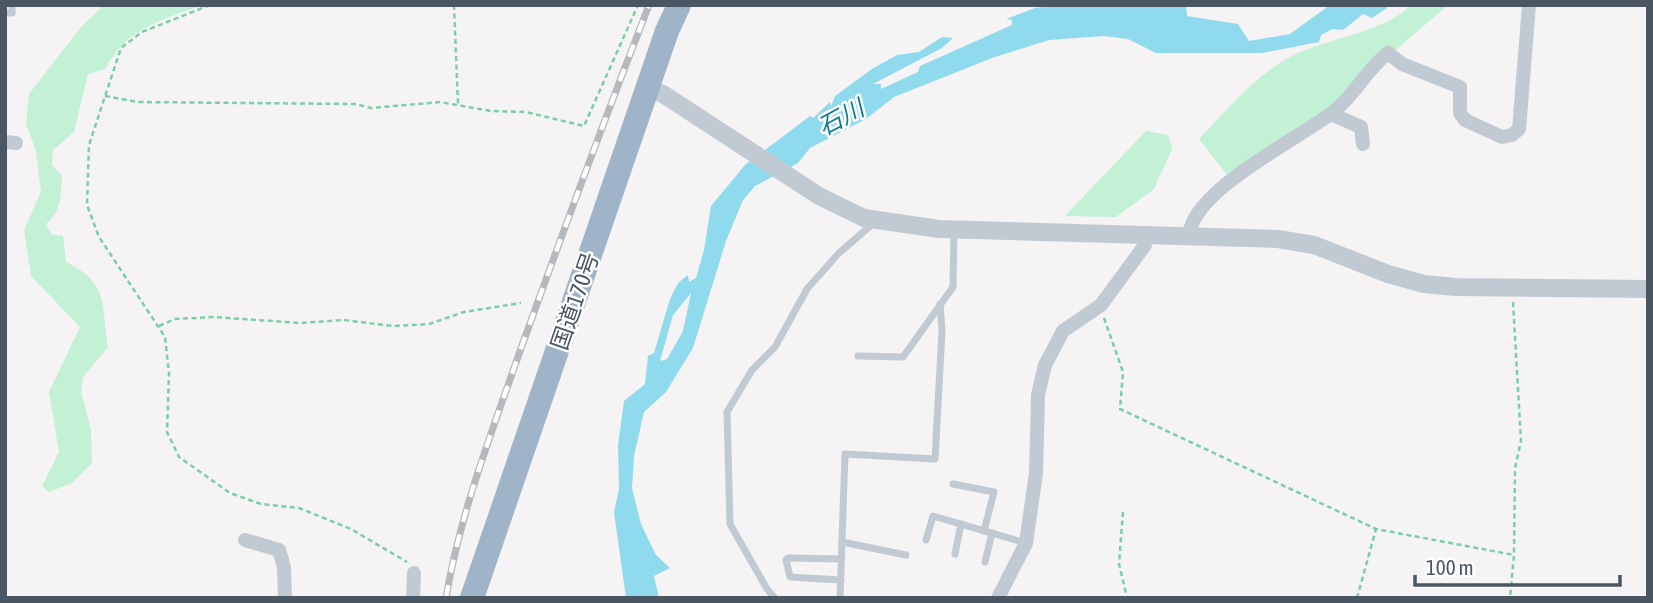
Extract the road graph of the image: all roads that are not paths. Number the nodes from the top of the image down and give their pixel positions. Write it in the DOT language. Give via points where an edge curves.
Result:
graph roads {
  1 [pos="12,5"];
  2 [pos="679,5"];
  3 [pos="1529,5"];
  4 [pos="5,13"];
  5 [pos="648,88"];
  6 [pos="1331,114"];
  7 [pos="1363,144"];
  8 [pos="870,219"];
  9 [pos="954,229"];
  10 [pos="1145,234"];
  11 [pos="1189,236"];
  12 [pos="1648,289"];
  13 [pos="940,304"];
  14 [pos="858,356"];
  15 [pos="953,484"];
  16 [pos="961,524"];
  17 [pos="988,532"];
  18 [pos="245,540"];
  19 [pos="926,540"];
  20 [pos="842,542"];
  21 [pos="1026,542"];
  22 [pos="955,554"];
  23 [pos="906,555"];
  24 [pos="841,559"];
  25 [pos="985,562"];
  26 [pos="414,573"];
  27 [pos="841,580"];
  28 [pos="285,598"];
  29 [pos="413,598"];
  30 [pos="472,598"];
  31 [pos="775,598"];
  32 [pos="840,598"];
  33 [pos="998,598"];
  1 -- 4 [label="lane" via="12,13"];
  2 -- 5 [label="highway, 国道170号"];
  3 -- 6 [label="street" via="1519,129 1512,135 1503,137 1465,120 1460,87 1402,64 1388,53"];
  5 -- 8 [label="street" via="819,196"];
  5 -- 30 [label="highway, 国道170号"];
  6 -- 7 [label="street" via="1361,127"];
  6 -- 11 [label="street" via="1223,187 1194,217"];
  8 -- 9 [label="street"];
  8 -- 31 [label="lane" via="807,289 775,347 752,370 727,412 730,524"];
  9 -- 10 [label="street"];
  9 -- 13 [label="lane" via="953,286"];
  10 -- 11 [label="street"];
  10 -- 21 [label="street" via="1145,245 1102,304 1063,331 1045,365 1038,395 1036,473"];
  11 -- 12 [label="street" via="1314,245 1424,284"];
  13 -- 14 [label="lane" via="903,357"];
  13 -- 20 [label="lane" via="935,459 845,454"];
  15 -- 17 [label="lane" via="993,492"];
  16 -- 17 [label="lane"];
  16 -- 19 [label="lane" via="933,516"];
  16 -- 22 [label="lane"];
  17 -- 21 [label="lane"];
  17 -- 25 [label="lane"];
  18 -- 28 [label="street" via="279,550 285,567"];
  20 -- 23 [label="lane"];
  20 -- 24 [label="lane"];
  21 -- 33 [label="street"];
  24 -- 27 [label="lane"];
  24 -- 27 [label="lane" via="786,560 790,577"];
  26 -- 29 [label="street"];
  27 -- 32 [label="lane"];
}
